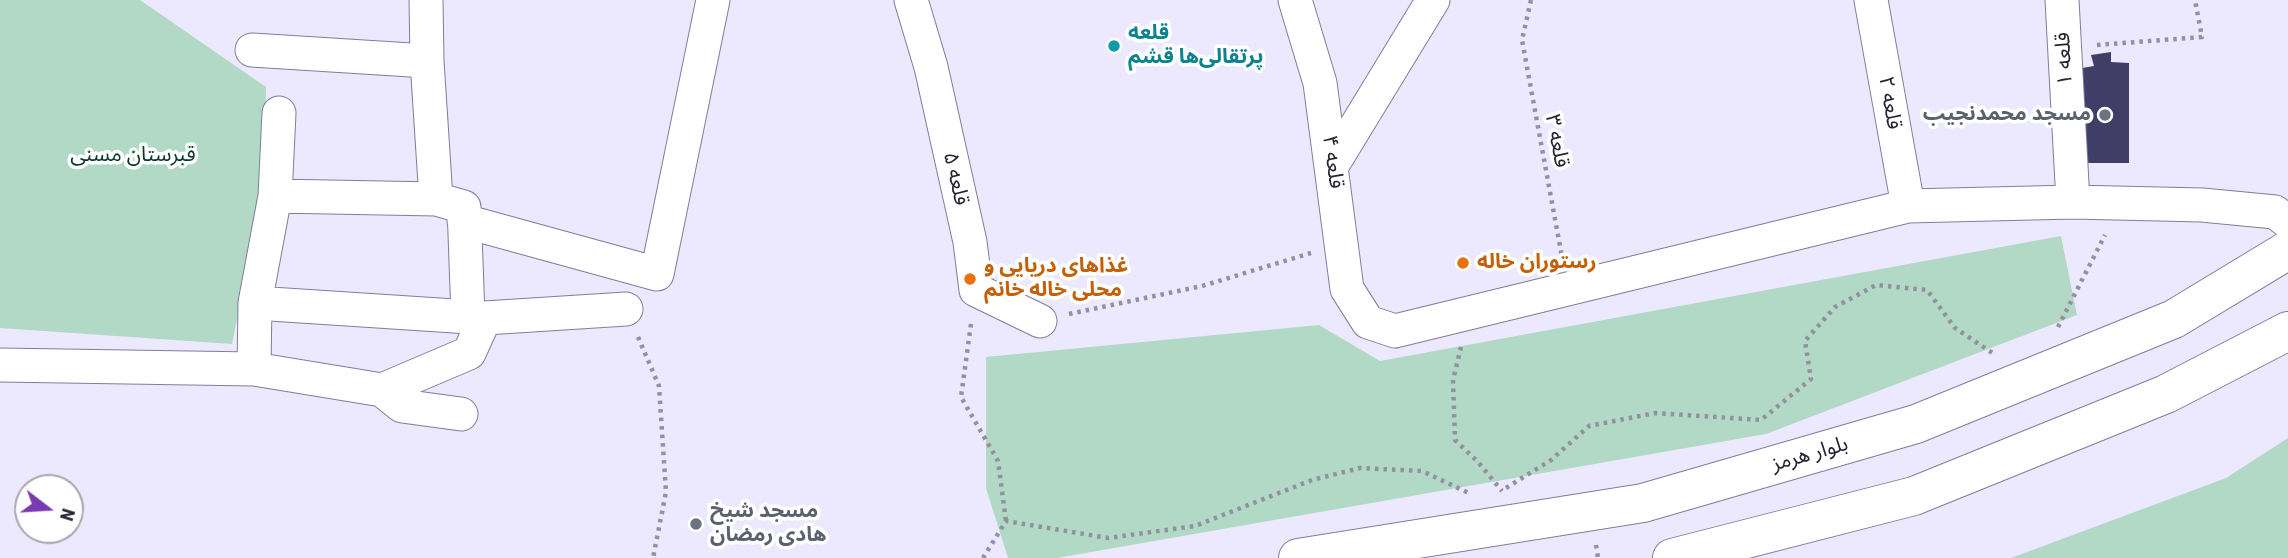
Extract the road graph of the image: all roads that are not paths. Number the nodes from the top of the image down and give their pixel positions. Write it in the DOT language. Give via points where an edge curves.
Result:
graph roads {
  1 [pos="426,0"];
  2 [pos="713,0"];
  3 [pos="911,0"];
  4 [pos="1295,0"];
  5 [pos="1433,0"];
  6 [pos="1871,0"];
  7 [pos="2062,0"];
  8 [pos="252,50"];
  9 [pos="427,61"];
  10 [pos="279,113"];
  11 [pos="1333,164"];
  12 [pos="275,197"];
  13 [pos="436,199"];
  14 [pos="2073,202"];
  15 [pos="1908,206"];
  16 [pos="464,222"];
  17 [pos="2288,222"];
  18 [pos="2288,250"];
  19 [pos="255,303"];
  20 [pos="626,309"];
  21 [pos="477,317"];
  22 [pos="1040,321"];
  23 [pos="2288,331"];
  24 [pos="0,365"];
  25 [pos="254,369"];
  26 [pos="382,390"];
  27 [pos="461,414"];
  28 [pos="1298,558"];
  29 [pos="1672,558"];
  1 -- 9 [label="street"];
  2 -- 16 [label="street" via="657,274"];
  3 -- 22 [label="street, قلعه ۵" via="931,67 970,242 976,290"];
  4 -- 11 [label="street, قلعه ۴" via="1320,83"];
  5 -- 11 [label="street"];
  6 -- 15 [label="street, قلعه ۲"];
  7 -- 14 [label="street, قلعه ۱"];
  8 -- 9 [label="street"];
  9 -- 13 [label="street"];
  10 -- 12 [label="street"];
  11 -- 15 [label="street, قلعه ۴" via="1347,289 1368,321 1395,331"];
  12 -- 13 [label="street"];
  12 -- 19 [label="street"];
  13 -- 16 [label="street" via="464,207"];
  14 -- 15 [label="street"];
  14 -- 17 [label="street" via="2275,212"];
  16 -- 21 [label="street"];
  18 -- 28 [label="main road, بلوار هرمز" via="2174,319 1916,424 1643,503"];
  19 -- 21 [label="street"];
  19 -- 25 [label="street"];
  20 -- 21 [label="street"];
  21 -- 26 [label="street" via="469,353"];
  23 -- 29 [label="main road" via="2166,394 1914,496"];
  24 -- 25 [label="street"];
  25 -- 26 [label="street"];
  26 -- 27 [label="street" via="402,406"];
}
